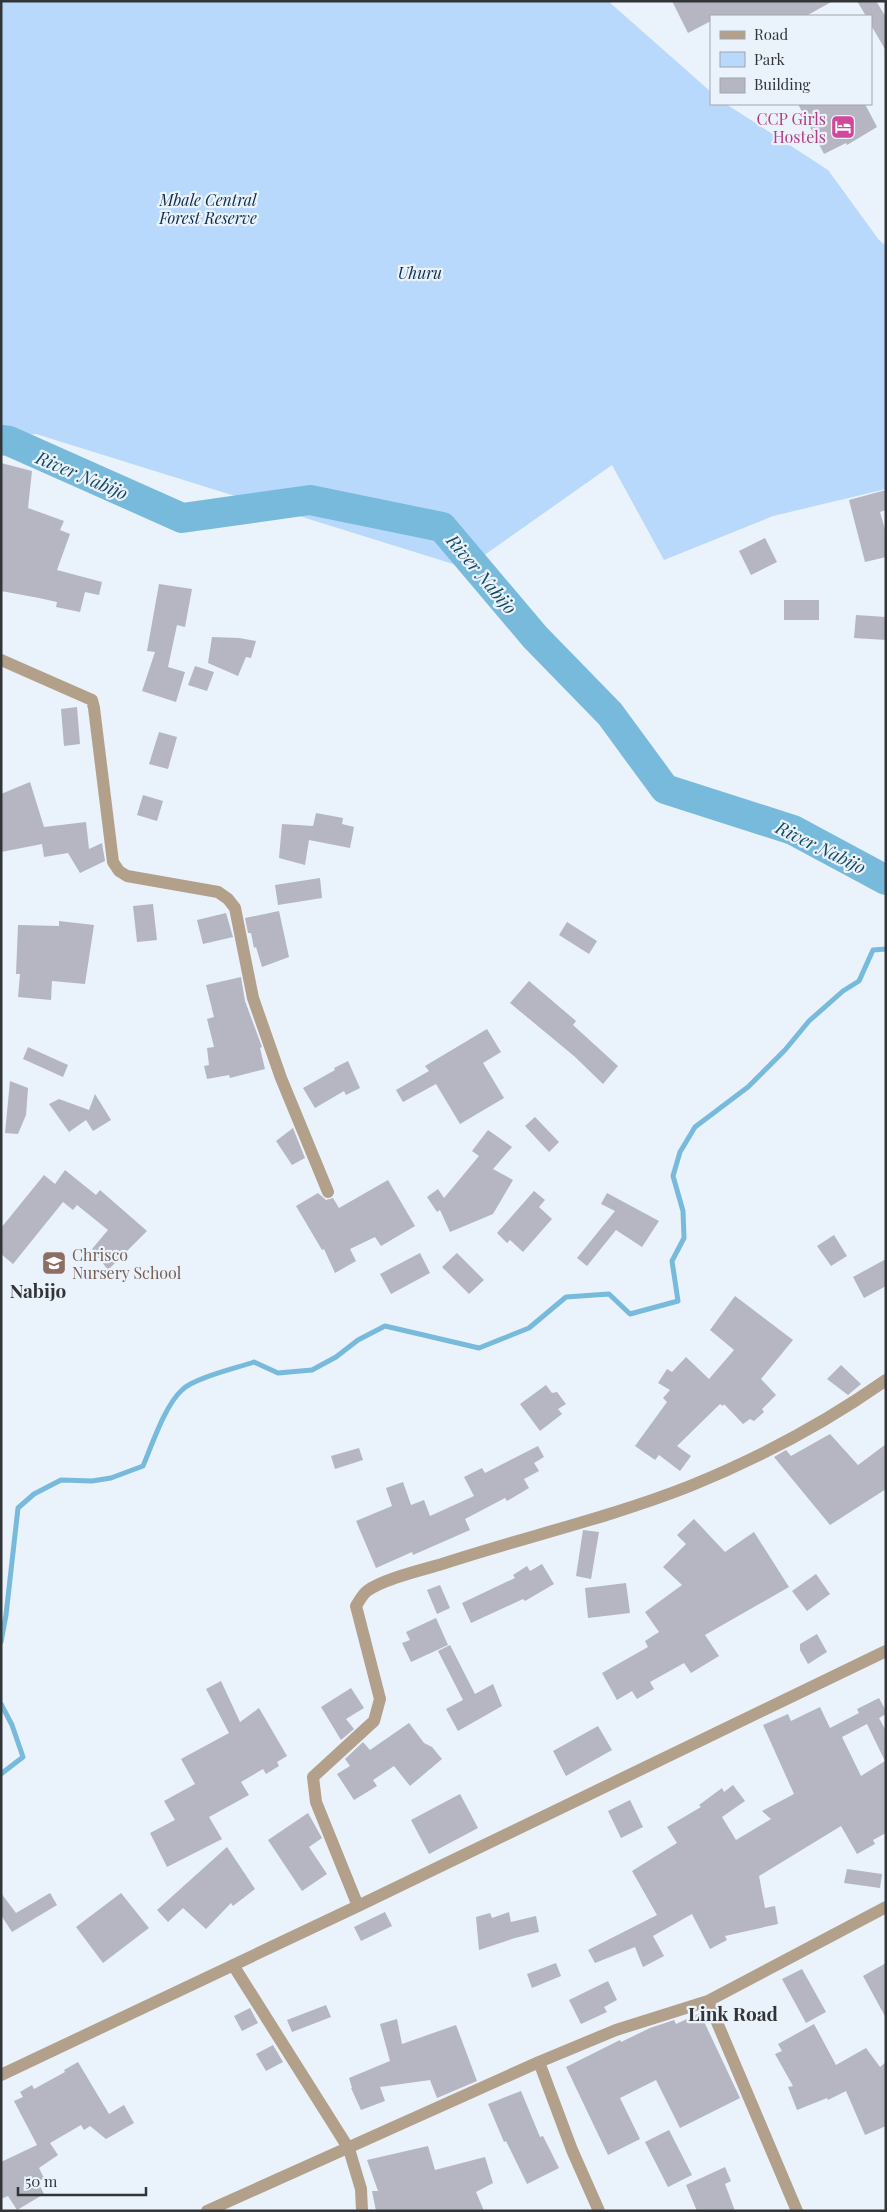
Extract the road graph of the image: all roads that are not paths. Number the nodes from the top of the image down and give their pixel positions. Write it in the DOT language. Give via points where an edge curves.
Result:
graph roads {
  1 [pos="1,660"];
  2 [pos="328,1192"];
  3 [pos="886,1380"];
  4 [pos="886,1651"];
  5 [pos="358,1906"];
  6 [pos="886,1907"];
  7 [pos="233,1965"];
  8 [pos="708,2002"];
  9 [pos="539,2062"];
  10 [pos="1,2075"];
  11 [pos="349,2149"];
  12 [pos="207,2211"];
  13 [pos="362,2211"];
  14 [pos="599,2211"];
  15 [pos="797,2211"];
  1 -- 2 [label="street" via="92,700 113,862 119,871 126,876 218,892 235,908 253,998 281,1078"];
  3 -- 5 [label="street" via="843,1411 798,1436 691,1485 619,1512 498,1546 367,1591 356,1606 380,1699 374,1721 313,1777 316,1802"];
  4 -- 5 [label="street"];
  5 -- 7 [label="street"];
  6 -- 8 [label="street"];
  7 -- 10 [label="street"];
  7 -- 11 [label="street"];
  8 -- 9 [label="street" via="616,2030"];
  8 -- 15 [label="street"];
  9 -- 11 [label="street"];
  9 -- 14 [label="street"];
  11 -- 12 [label="street"];
  11 -- 13 [label="street" via="361,2189"];
}
